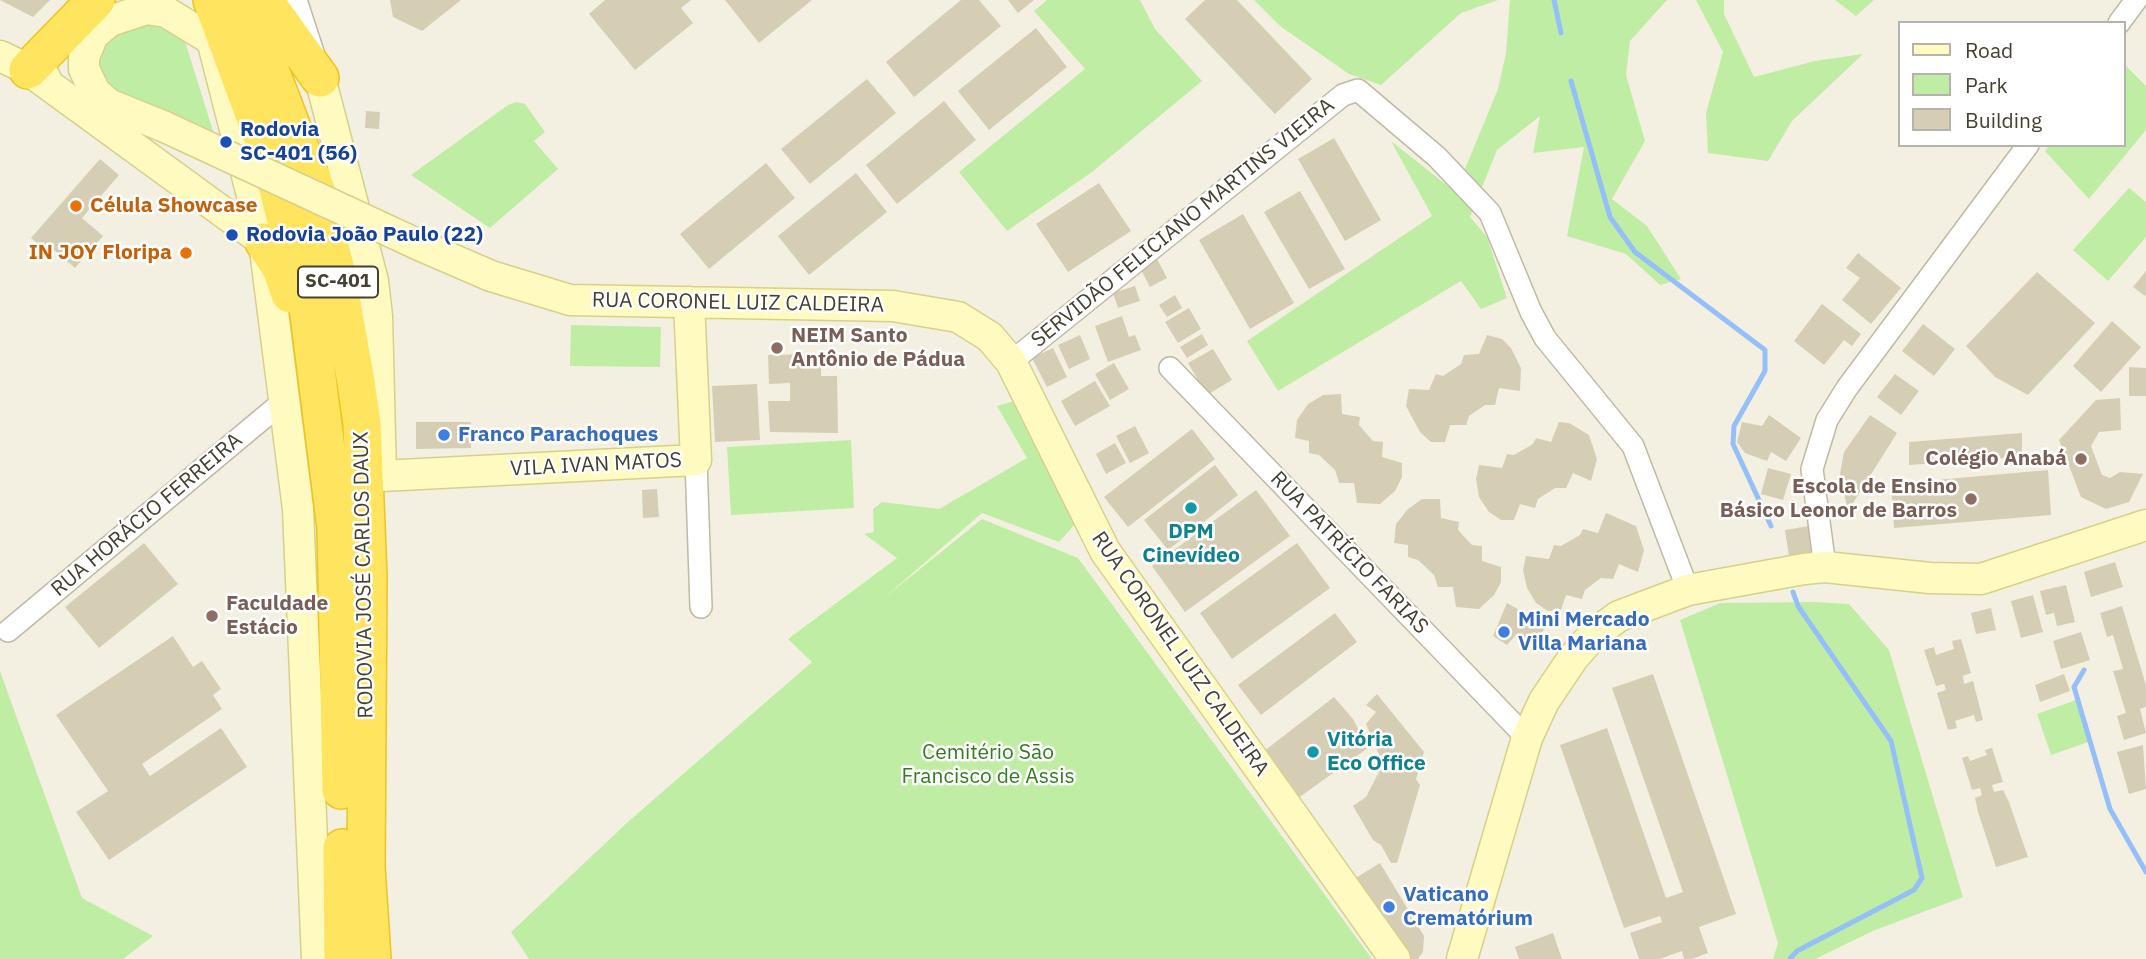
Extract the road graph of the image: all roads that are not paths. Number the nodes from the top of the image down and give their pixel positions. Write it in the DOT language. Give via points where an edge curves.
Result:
graph roads {
  1 [pos="96,0"];
  2 [pos="211,0"];
  3 [pos="243,0"];
  4 [pos="264,0"];
  5 [pos="296,0"];
  6 [pos="2136,0"];
  7 [pos="2120,21"];
  8 [pos="212,40"];
  9 [pos="14,63"];
  10 [pos="320,78"];
  11 [pos="110,105"];
  12 [pos="2027,147"];
  13 [pos="264,242"];
  14 [pos="689,302"];
  15 [pos="1011,362"];
  16 [pos="1170,368"];
  17 [pos="318,378"];
  18 [pos="285,400"];
  19 [pos="696,460"];
  20 [pos="382,476"];
  21 [pos="2146,525"];
  22 [pos="1825,567"];
  23 [pos="368,578"];
  24 [pos="1688,590"];
  25 [pos="701,607"];
  26 [pos="8,631"];
  27 [pos="1527,737"];
  28 [pos="317,959"];
  29 [pos="343,959"];
  30 [pos="372,959"];
  31 [pos="1395,959"];
  32 [pos="1462,959"];
  1 -- 9 [label="highway"];
  2 -- 8 [label="highway"];
  2 -- 17 [label="highway, RODOVIA JOSÉ CARLOS DAUX / SC-401" via="278,185 309,314"];
  3 -- 23 [label="highway, RODOVIA JOSÉ CARLOS DAUX / SC-401" via="300,147 328,236 362,424"];
  4 -- 10 [label="highway"];
  5 -- 10 [label="street"];
  6 -- 7 [label="street"];
  8 -- 11 [label="main road" via="166,12 146,9 110,21 93,36 84,69 95,92"];
  8 -- 13 [label="main road"];
  9 -- 11 [label="main road, RUA CORONEL LUIZ CALDEIRA"];
  9 -- 13 [label="main road"];
  10 -- 20 [label="main road" via="373,281"];
  11 -- 14 [label="main road, RUA CORONEL LUIZ CALDEIRA, bridge" via="491,276 570,300"];
  12 -- 22 [label="street" via="1827,420 1812,469"];
  13 -- 17 [label="highway" via="281,268"];
  13 -- 18 [label="main road"];
  14 -- 15 [label="main road, RUA CORONEL LUIZ CALDEIRA" via="833,303 930,310 958,317 990,337"];
  14 -- 19 [label="main road, VILA IVAN MATOS"];
  15 -- 24 [label="street, SERVIDÃO FELICIANO MARTINS VIEIRA" via="1343,95 1358,90 1437,157 1490,213 1545,338 1633,446"];
  15 -- 31 [label="main road, RUA CORONEL LUIZ CALDEIRA" via="1105,551"];
  16 -- 27 [label="street, RUA PATRÍCIO FARIAS"];
  17 -- 29 [label="highway, RODOVIA JOSÉ CARLOS DAUX / SC-401" via="336,528"];
  18 -- 26 [label="street, RUA HORÁCIO FERREIRA"];
  18 -- 28 [label="main road" via="298,509"];
  19 -- 20 [label="main road, VILA IVAN MATOS"];
  19 -- 25 [label="street"];
  20 -- 23 [label="highway"];
  21 -- 22 [label="main road" via="1981,579"];
  22 -- 24 [label="main road"];
  23 -- 30 [label="highway, RODOVIA JOSÉ CARLOS DAUX / SC-401" via="366,867"];
  24 -- 27 [label="main road" via="1619,616 1594,634 1556,680"];
  27 -- 32 [label="main road"];
}
